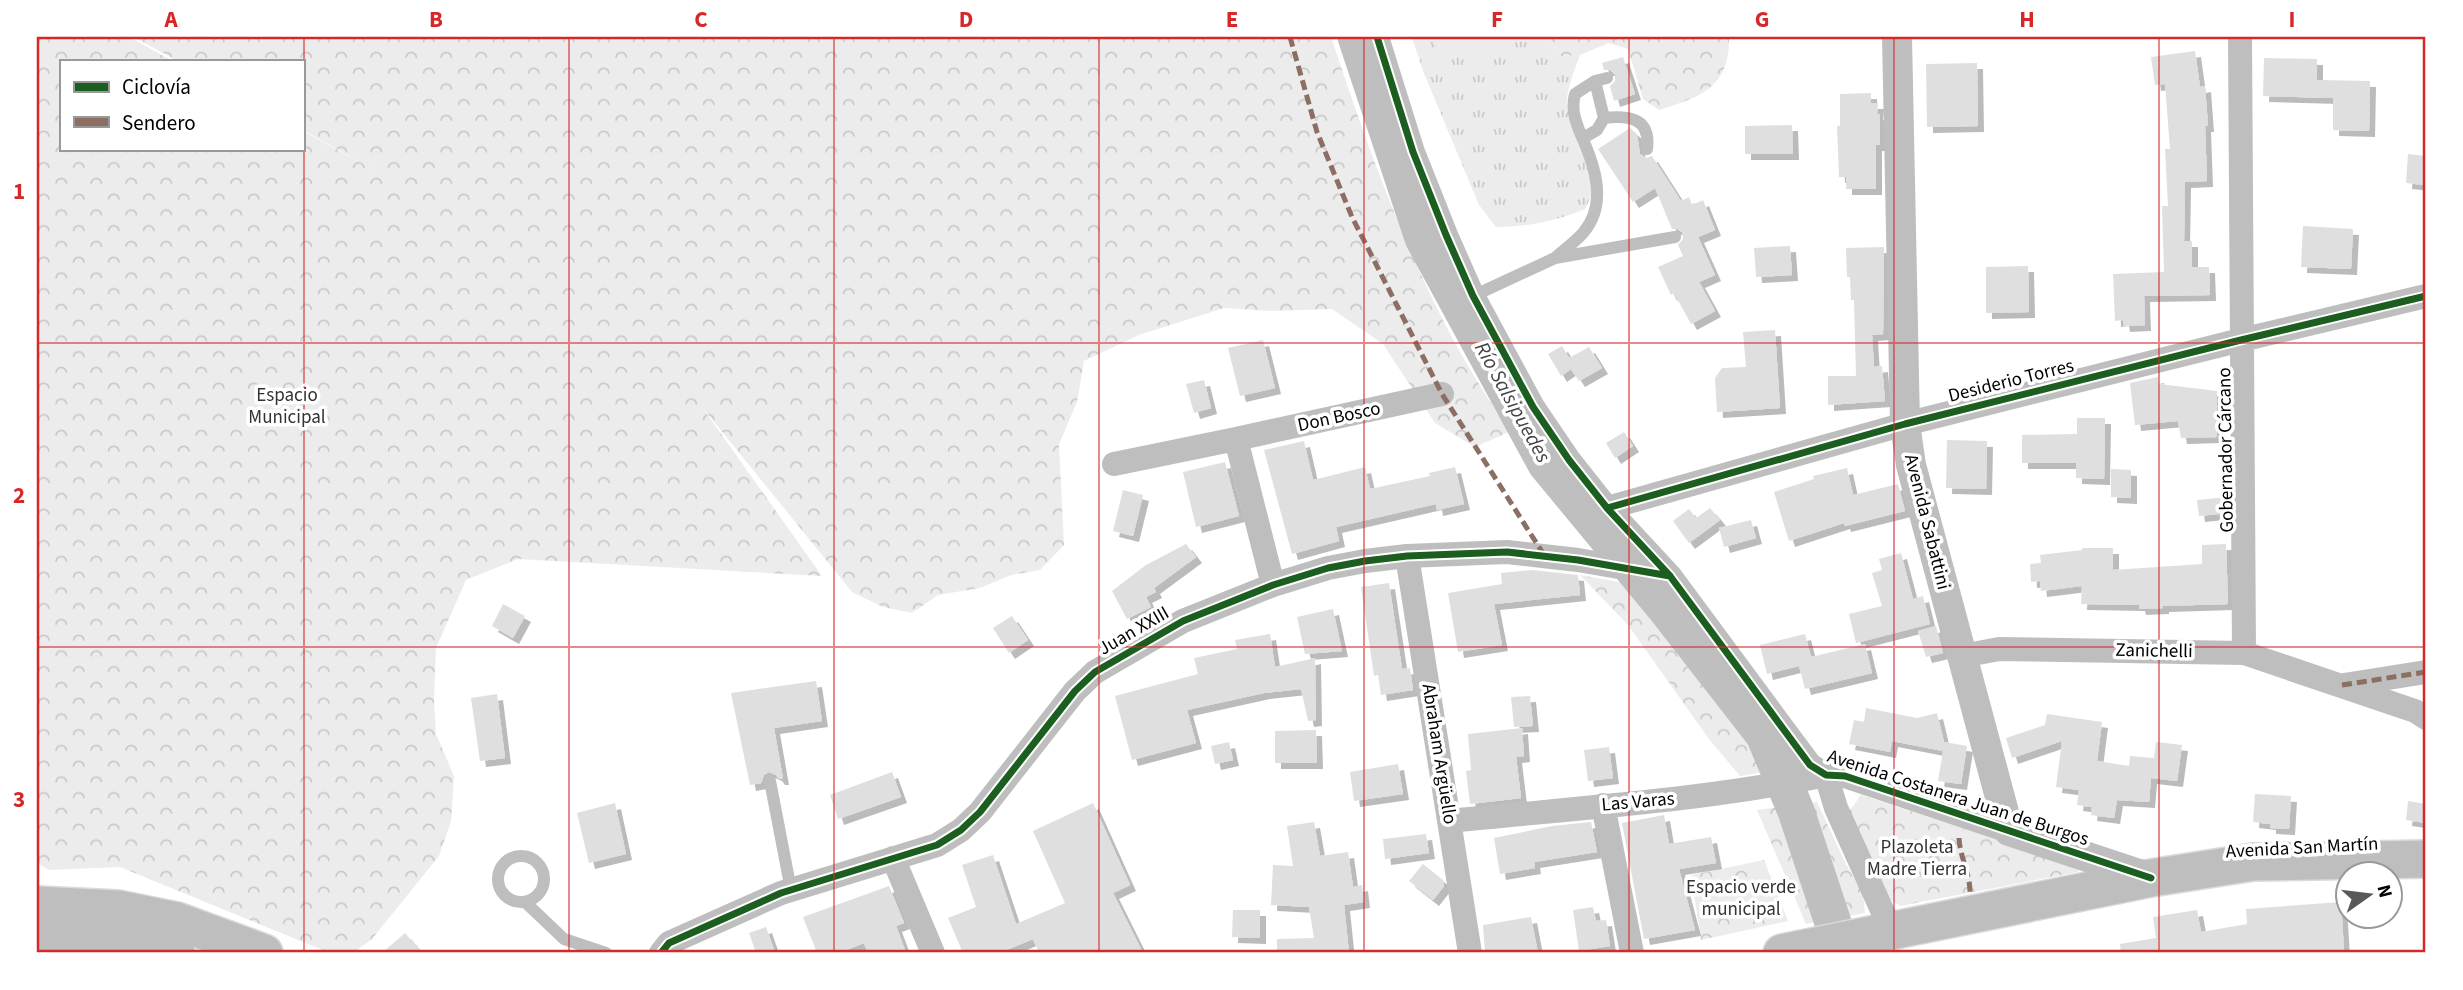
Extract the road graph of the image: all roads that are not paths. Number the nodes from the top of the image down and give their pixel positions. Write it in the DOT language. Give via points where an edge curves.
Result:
graph roads {
  1 [pos="1377,37"];
  2 [pos="1897,37"];
  3 [pos="2240,37"];
  4 [pos="1604,118"];
  5 [pos="1583,138"];
  6 [pos="1647,149"];
  7 [pos="1675,237"];
  8 [pos="1555,258"];
  9 [pos="1473,296"];
  10 [pos="2426,296"];
  11 [pos="2241,340"];
  12 [pos="1443,394"];
  13 [pos="1905,424"];
  14 [pos="1236,439"];
  15 [pos="1114,464"];
  16 [pos="1607,508"];
  17 [pos="1407,556"];
  18 [pos="1663,575"];
  19 [pos="1273,585"];
  20 [pos="2244,653"];
  21 [pos="1962,656"];
  22 [pos="2426,672"];
  23 [pos="2342,685"];
  24 [pos="2426,718"];
  25 [pos="1826,775"];
  26 [pos="770,781"];
  27 [pos="1603,805"];
  28 [pos="1449,821"];
  29 [pos="2009,831"];
  30 [pos="893,858"];
  31 [pos="2426,859"];
  32 [pos="2151,878"];
  33 [pos="791,890"];
  34 [pos="525,902"];
  35 [pos="37,905"];
  36 [pos="1891,930"];
  37 [pos="42,931"];
  38 [pos="1796,950"];
  39 [pos="176,953"];
  40 [pos="264,953"];
  41 [pos="606,953"];
  42 [pos="661,953"];
  43 [pos="933,953"];
  44 [pos="1470,953"];
  45 [pos="1632,953"];
  1 -- 9 [label="street, Avenida Costanera Juan de Burgos" via="1413,152"];
  2 -- 13 [label="street, Avenida Sabattini"];
  3 -- 11 [label="street, Gobernador Cárcano"];
  4 -- 5 [label="lane" via="1597,130"];
  4 -- 5 [label="lane" via="1601,79 1575,94 1572,107"];
  4 -- 6 [label="lane" via="1634,119 1643,125 1649,139"];
  5 -- 8 [label="lane" via="1598,190 1597,210 1584,232"];
  7 -- 8 [label="lane"];
  8 -- 9 [label="lane"];
  9 -- 16 [label="street, Avenida Costanera Juan de Burgos" via="1533,407"];
  10 -- 11 [label="street, Desiderio Torres"];
  11 -- 13 [label="street, Desiderio Torres"];
  11 -- 20 [label="street, Gobernador Cárcano"];
  12 -- 14 [label="street, Don Bosco"];
  13 -- 16 [label="street, Desiderio Torres"];
  13 -- 21 [label="street, Avenida Sabattini" via="1911,466"];
  14 -- 15 [label="street, Don Bosco"];
  14 -- 19 [label="street"];
  16 -- 18 [label="street, Avenida Costanera Juan de Burgos"];
  17 -- 18 [label="street, Juan XXIII" via="1507,552"];
  17 -- 19 [label="street, Juan XXIII" via="1328,568"];
  17 -- 28 [label="street, Abraham Argüello"];
  18 -- 25 [label="street, Avenida Costanera Juan de Burgos" via="1810,765"];
  19 -- 30 [label="street, Juan XXIII" via="1194,616 1095,672 980,813 937,845"];
  20 -- 21 [label="street, Zanichelli" via="1999,649"];
  20 -- 23 [label="street, Zanichelli"];
  21 -- 29 [label="street, Avenida Sabattini"];
  22 -- 23 [label="street, Zanichelli"];
  23 -- 24 [label="street, Zanichelli"];
  25 -- 27 [label="street, Las Varas" via="1758,789"];
  25 -- 29 [label="street, Avenida Costanera Juan de Burgos" via="1845,776"];
  25 -- 36 [label="street, Avenida Costanera Juan de Burgos" via="1836,808"];
  26 -- 33 [label="lane"];
  27 -- 28 [label="street, Las Varas"];
  27 -- 45 [label="street"];
  28 -- 44 [label="street, Abraham Argüello"];
  29 -- 32 [label="street, Avenida Costanera Juan de Burgos"];
  30 -- 33 [label="street, Juan XXIII"];
  30 -- 43 [label="street"];
  31 -- 32 [label="main road, Avenida San Martín" via="2253,862"];
  32 -- 36 [label="main road, Avenida San Martín"];
  33 -- 42 [label="street, Juan XXIII" via="669,943"];
  34 -- 41 [label="lane" via="564,939"];
  35 -- 40 [label="main road" via="118,909 177,921"];
  36 -- 38 [label="main road, Avenida San Martín"];
  37 -- 39 [label="main road"];
}
